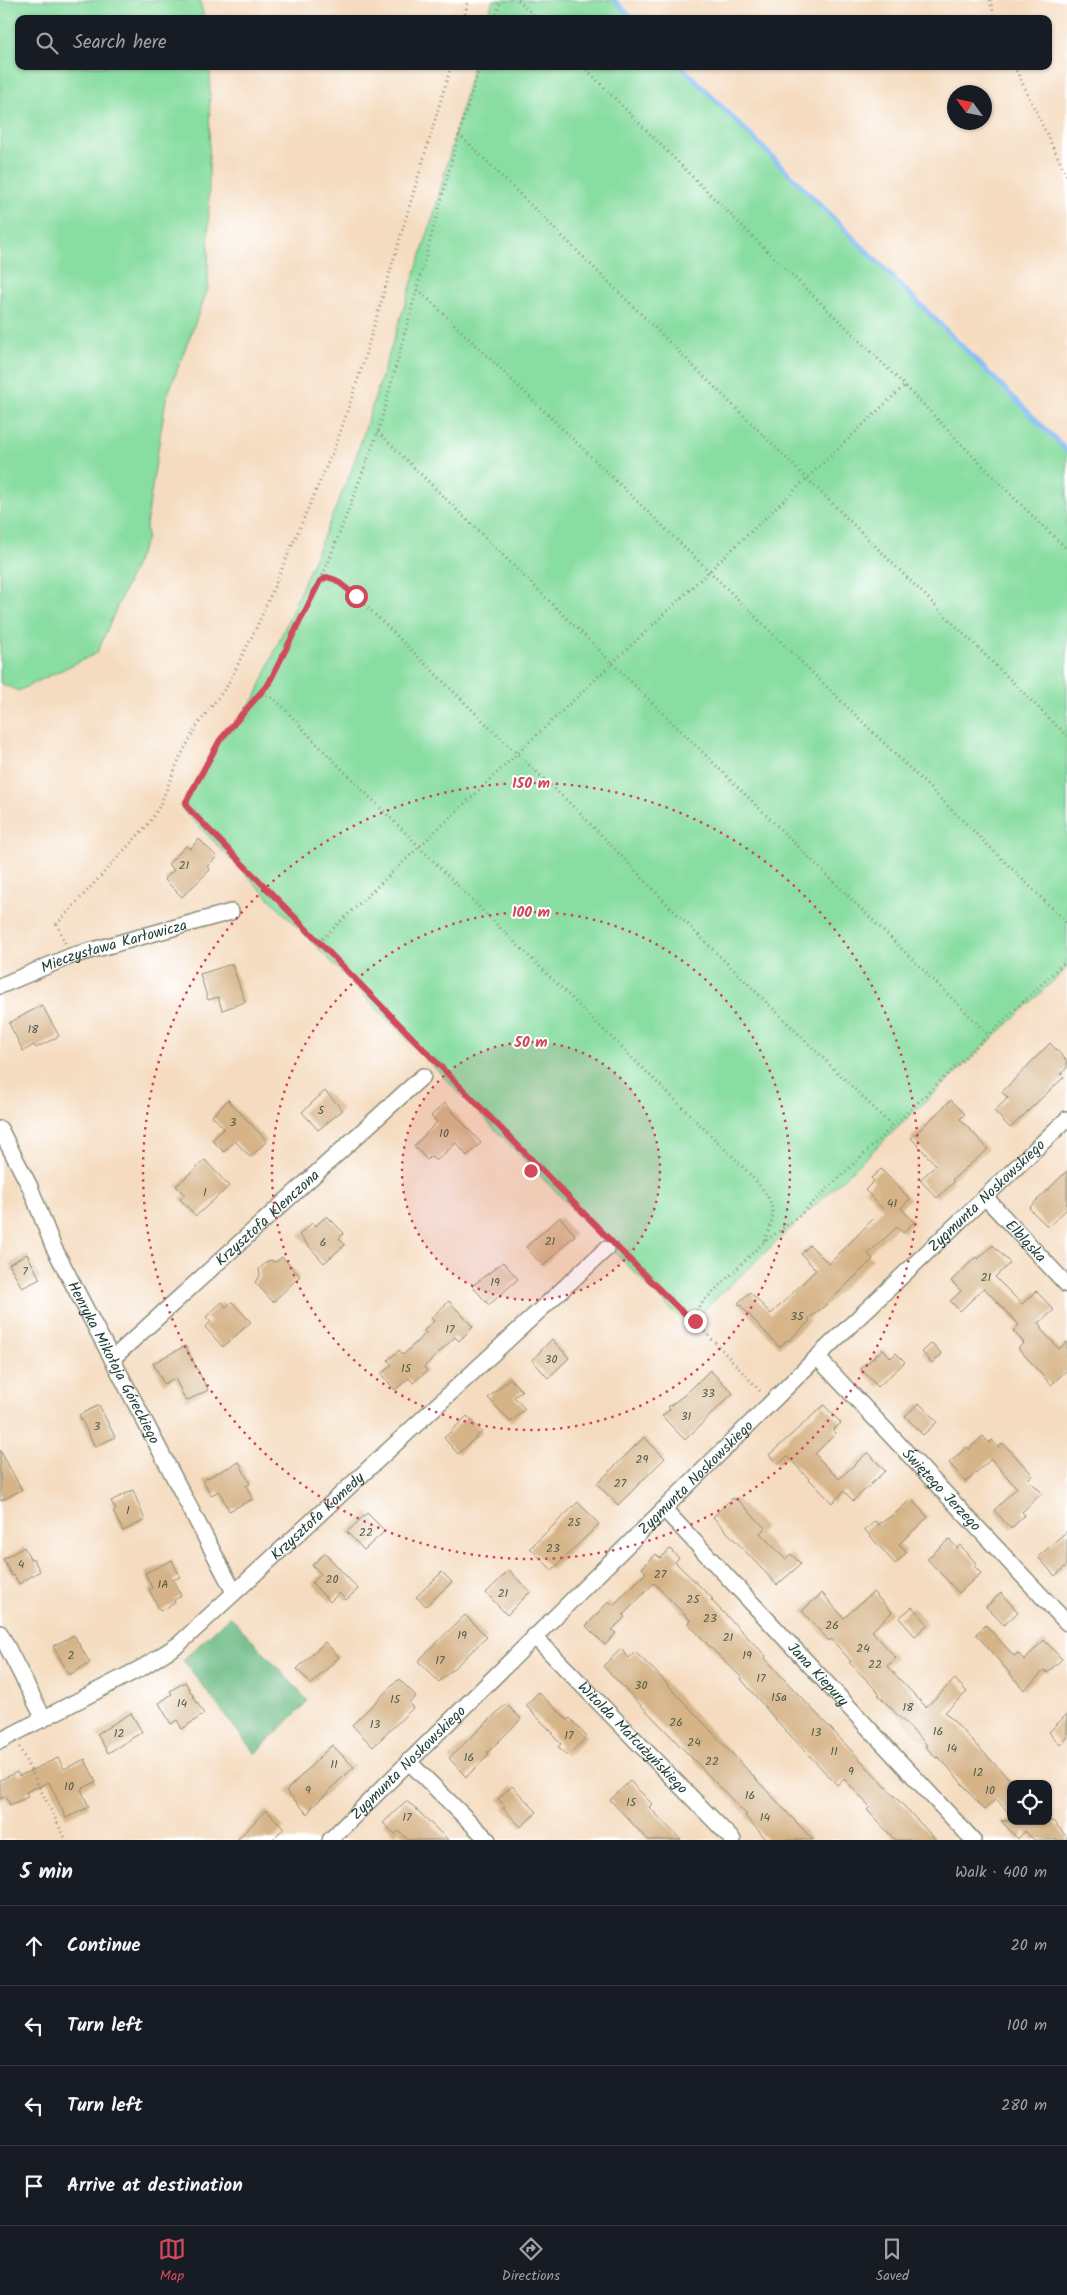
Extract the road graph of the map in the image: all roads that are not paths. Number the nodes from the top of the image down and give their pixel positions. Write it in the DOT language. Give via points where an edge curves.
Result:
graph roads {
  1 [pos="231,912"];
  2 [pos="0,986"];
  3 [pos="423,1076"];
  4 [pos="1067,1119"];
  5 [pos="0,1129"];
  6 [pos="986,1197"];
  7 [pos="611,1246"];
  8 [pos="1067,1285"];
  9 [pos="817,1357"];
  10 [pos="112,1358"];
  11 [pos="664,1509"];
  12 [pos="234,1592"];
  13 [pos="1067,1623"];
  14 [pos="0,1632"];
  15 [pos="534,1636"];
  16 [pos="44,1719"];
  17 [pos="6,1738"];
  18 [pos="408,1761"];
  19 [pos="330,1840"];
  20 [pos="488,1840"];
  21 [pos="733,1840"];
  22 [pos="973,1840"];
  1 -- 2 [label="street, Mieczysława Karłowicza" via="71,956"];
  3 -- 10 [label="street, Krzysztofa Klenczona"];
  4 -- 6 [label="street, Zygmunta Noskowskiego"];
  5 -- 10 [label="street, Henryka Mikołaja Góreckiego" via="30,1187 53,1246"];
  6 -- 8 [label="street, Elbląska"];
  6 -- 9 [label="street, Zygmunta Noskowskiego"];
  7 -- 12 [label="street, Krzysztofa Komedy"];
  9 -- 11 [label="street, Zygmunta Noskowskiego"];
  9 -- 13 [label="street, Świętego Jerzego"];
  10 -- 12 [label="street, Henryka Mikołaja Góreckiego"];
  11 -- 15 [label="street, Zygmunta Noskowskiego"];
  11 -- 22 [label="street, Jana Kiepury"];
  12 -- 16 [label="street, Krzysztofa Komedy" via="197,1629 161,1656"];
  14 -- 16 [label="street"];
  15 -- 18 [label="street, Zygmunta Noskowskiego"];
  15 -- 21 [label="street, Witolda Małcużyńskiego"];
  16 -- 17 [label="street, Krzysztofa Komedy"];
  18 -- 19 [label="street, Zygmunta Noskowskiego"];
  18 -- 20 [label="street"];
}
